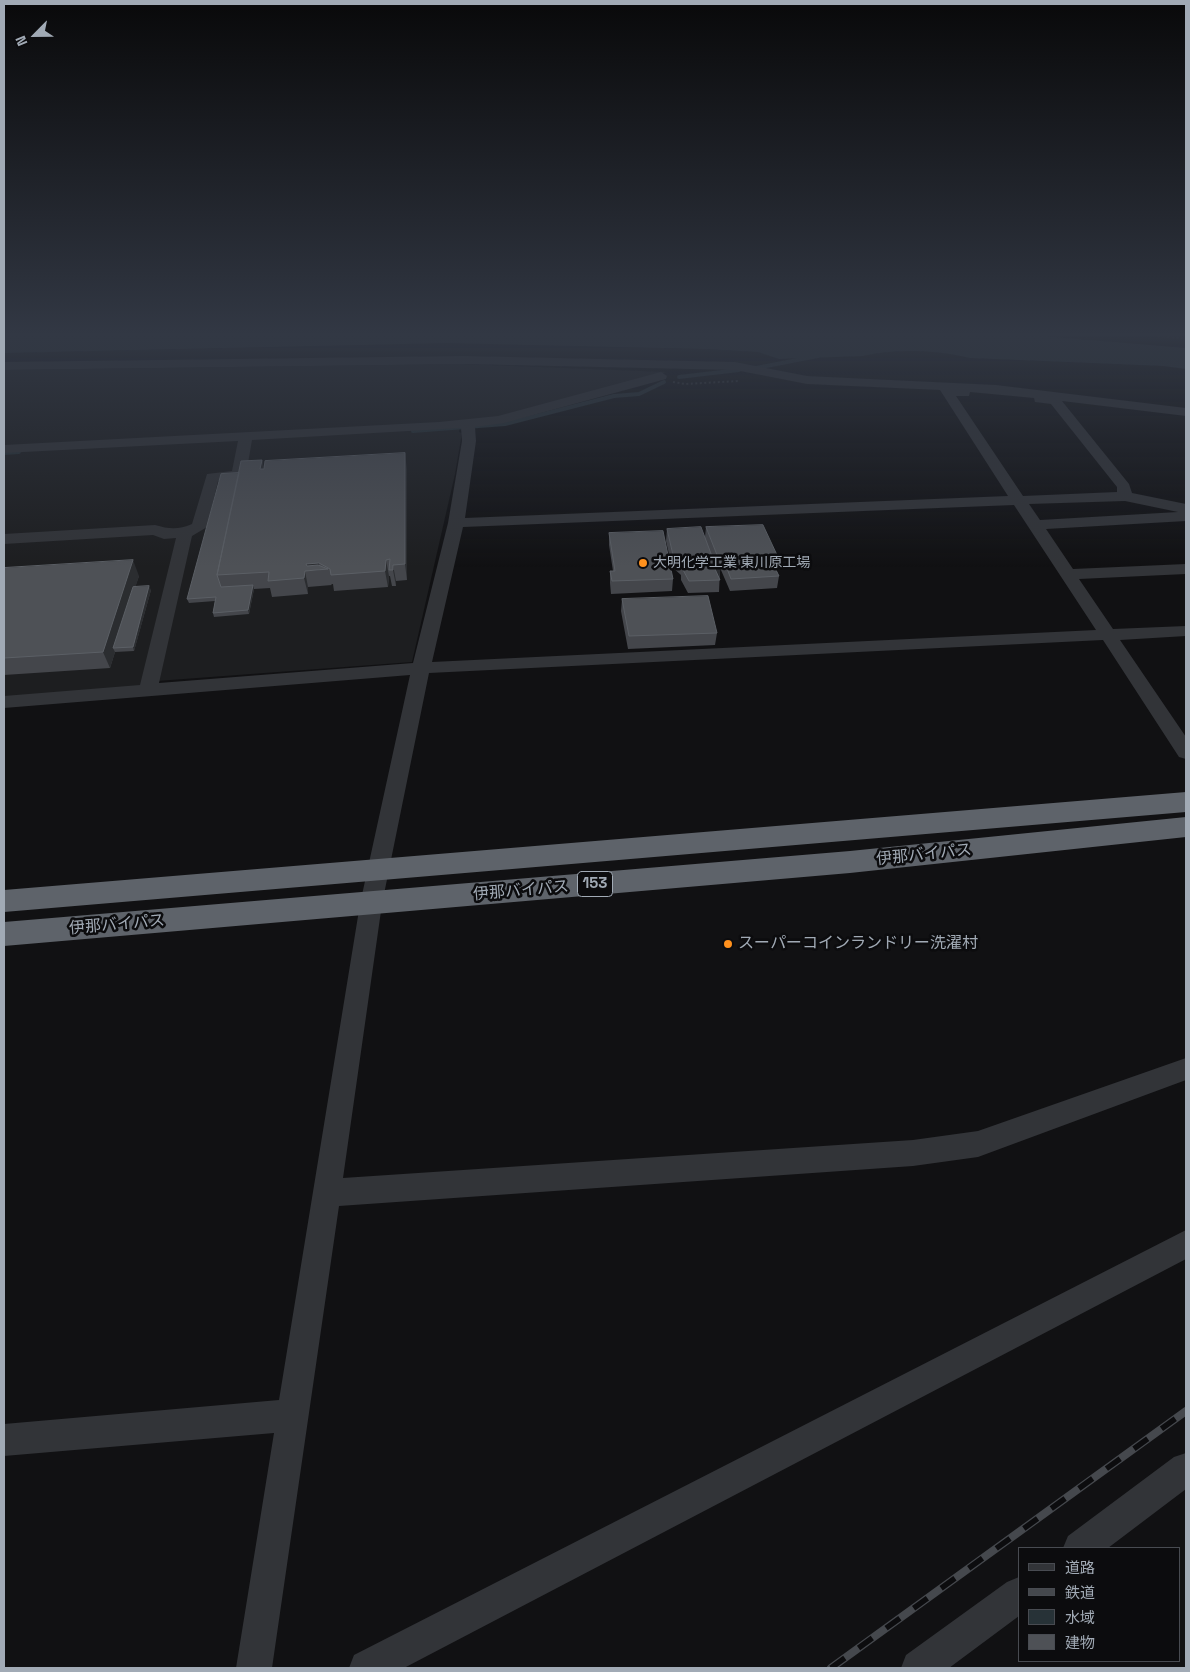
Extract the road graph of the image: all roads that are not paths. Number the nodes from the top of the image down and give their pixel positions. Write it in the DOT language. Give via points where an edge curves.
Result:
graph roads {
  1 [pos="532,411"];
  2 [pos="959,411"];
  3 [pos="1063,411"];
  4 [pos="1132,411"];
  5 [pos="1186,418"];
  6 [pos="468,426"];
  7 [pos="246,439"];
  8 [pos="4,449"];
  9 [pos="1124,496"];
  10 [pos="1016,500"];
  11 [pos="1186,509"];
  12 [pos="1186,516"];
  13 [pos="456,523"];
  14 [pos="1034,525"];
  15 [pos="185,533"];
  16 [pos="4,539"];
  17 [pos="1186,569"];
  18 [pos="1069,574"];
  19 [pos="1186,631"];
  20 [pos="1110,635"];
  21 [pos="421,668"];
  22 [pos="148,690"];
  23 [pos="4,702"];
  24 [pos="1186,752"];
  25 [pos="1186,802"];
  26 [pos="1186,827"];
  27 [pos="377,870"];
  28 [pos="4,901"];
  29 [pos="371,904"];
  30 [pos="4,934"];
  31 [pos="1186,1069"];
  32 [pos="327,1193"];
  33 [pos="1186,1244"];
  34 [pos="293,1415"];
  35 [pos="4,1440"];
  36 [pos="1186,1469"];
  37 [pos="1081,1547"];
  38 [pos="1018,1595"];
  39 [pos="254,1668"];
  40 [pos="366,1668"];
  41 [pos="919,1668"];
  1 -- 6 [label="street"];
  2 -- 10 [label="street"];
  3 -- 9 [label="street" via="1124,487"];
  4 -- 5 [label="street"];
  6 -- 7 [label="street"];
  6 -- 13 [label="street"];
  7 -- 8 [label="street"];
  7 -- 15 [label="street" via="239,475 212,476 199,527"];
  9 -- 10 [label="street"];
  9 -- 11 [label="street"];
  10 -- 13 [label="street"];
  10 -- 14 [label="street"];
  12 -- 14 [label="street"];
  13 -- 21 [label="street"];
  14 -- 18 [label="street"];
  15 -- 16 [label="street" via="164,534 155,530"];
  15 -- 22 [label="street"];
  17 -- 18 [label="street"];
  18 -- 20 [label="street"];
  19 -- 20 [label="street"];
  20 -- 21 [label="street"];
  20 -- 24 [label="street"];
  21 -- 22 [label="street"];
  21 -- 27 [label="street"];
  22 -- 23 [label="street"];
  25 -- 27 [label="highway, 伊那バイパス / 153"];
  26 -- 29 [label="highway, 伊那バイパス / 153" via="850,862"];
  27 -- 28 [label="highway, 伊那バイパス / 153"];
  27 -- 29 [label="street"];
  29 -- 30 [label="highway, 伊那バイパス / 153"];
  29 -- 32 [label="street"];
  31 -- 32 [label="street" via="978,1144 913,1153"];
  32 -- 34 [label="street"];
  33 -- 40 [label="street"];
  34 -- 35 [label="street"];
  34 -- 39 [label="street"];
  36 -- 37 [label="street"];
  38 -- 41 [label="street"];
}
